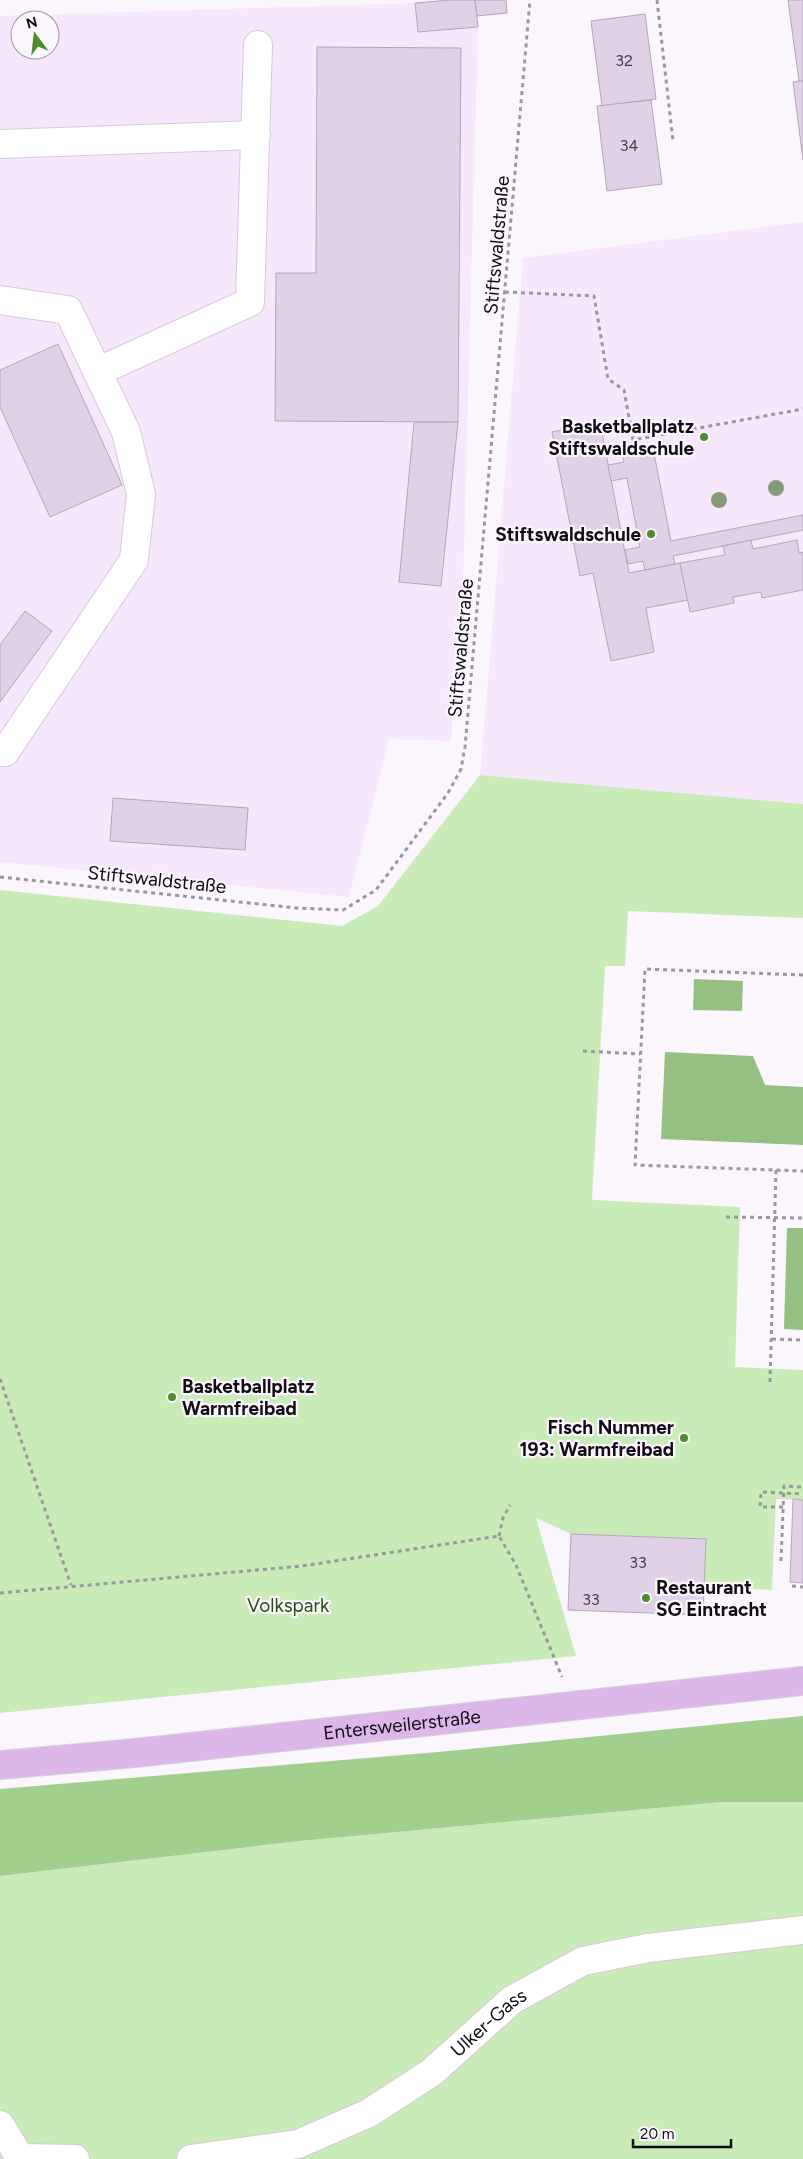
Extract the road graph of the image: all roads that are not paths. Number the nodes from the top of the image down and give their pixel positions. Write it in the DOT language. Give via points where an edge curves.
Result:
graph roads {
  1 [pos="258,45"];
  2 [pos="256,135"];
  3 [pos="0,144"];
  4 [pos="0,300"];
  5 [pos="98,372"];
  6 [pos="0,752"];
  7 [pos="803,1681"];
  8 [pos="0,1765"];
  9 [pos="803,1930"];
  10 [pos="0,2125"];
  11 [pos="75,2159"];
  12 [pos="191,2159"];
  1 -- 2 [label="street"];
  2 -- 3 [label="street"];
  2 -- 5 [label="street" via="250,302"];
  4 -- 5 [label="street" via="68,310"];
  5 -- 6 [label="street" via="126,432 142,494 134,560 5,752"];
  7 -- 8 [label="main road, Entersweilerstraße"];
  9 -- 12 [label="street, Ulker-Gass" via="648,1948 583,1961 512,2000 432,2072 369,2113 298,2144"];
  10 -- 11 [label="street" via="20,2158"];
}
